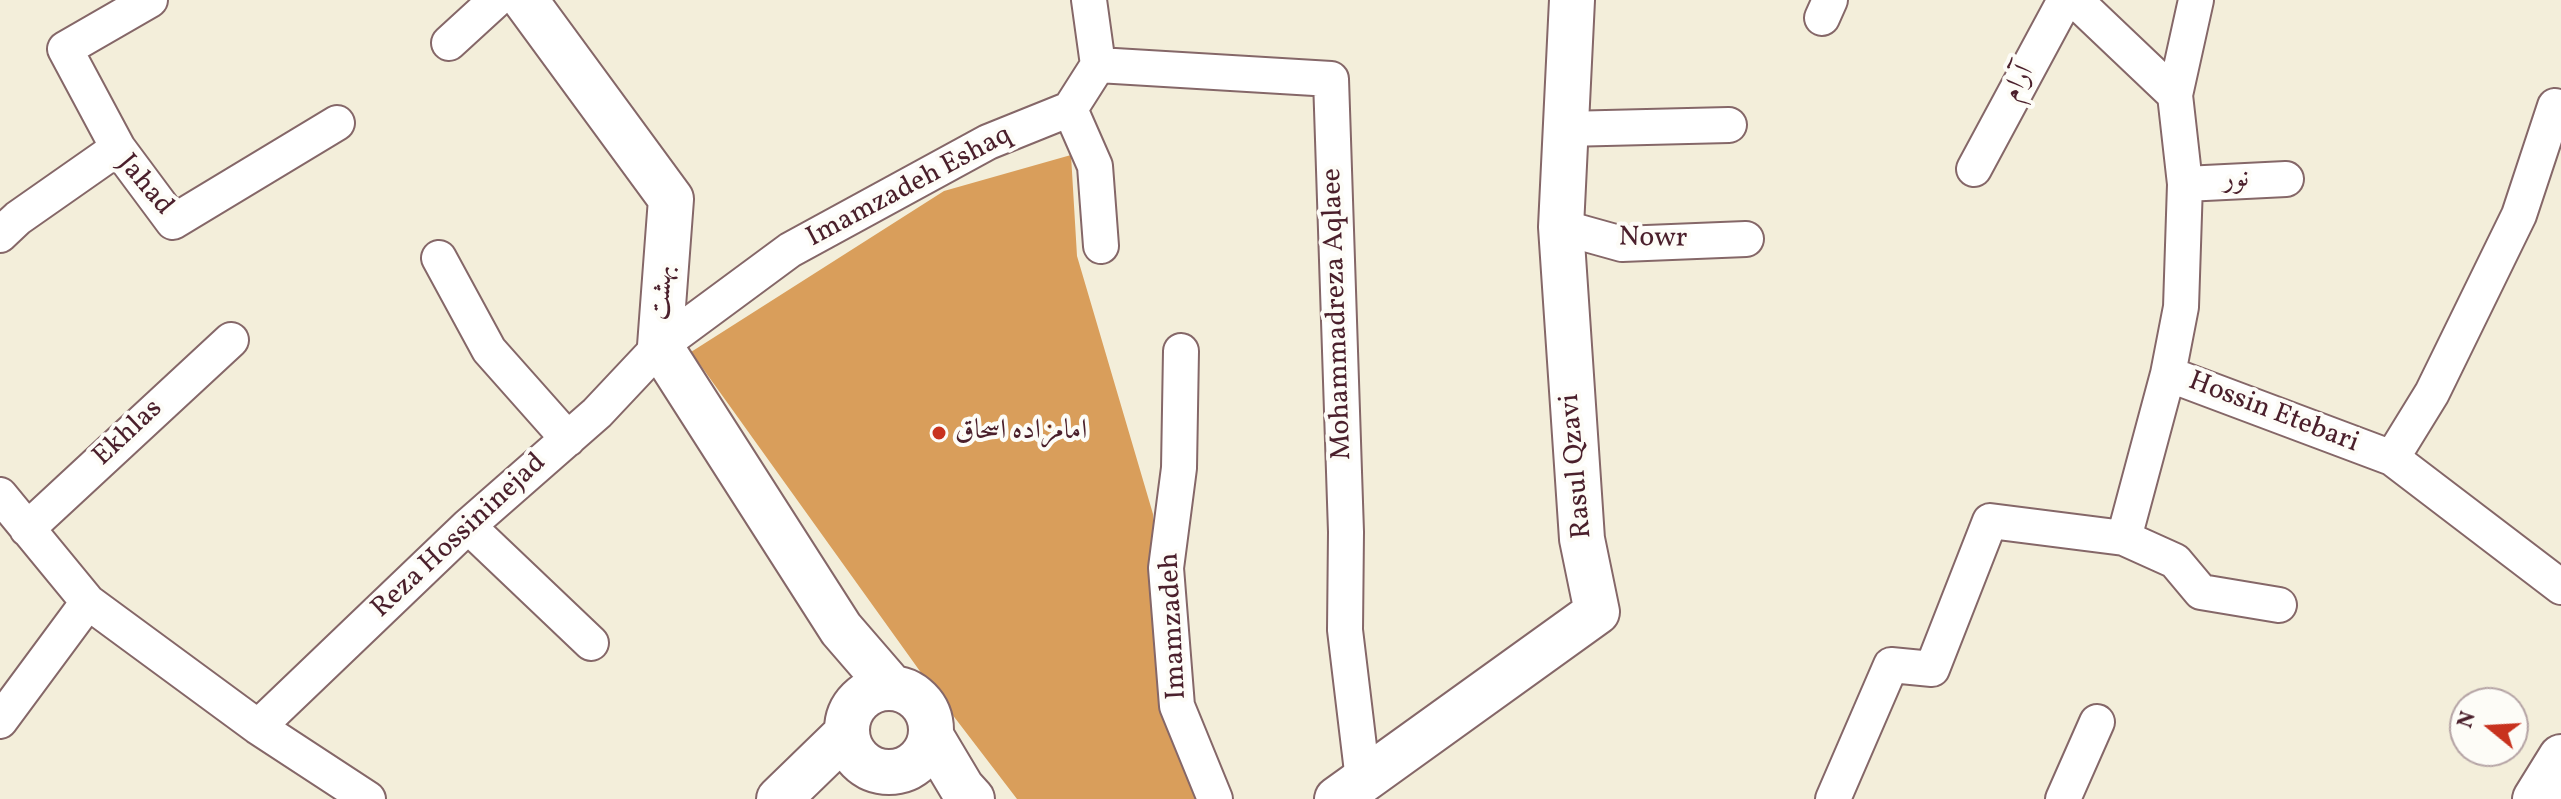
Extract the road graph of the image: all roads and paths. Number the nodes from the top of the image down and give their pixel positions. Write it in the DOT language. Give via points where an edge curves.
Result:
graph roads {
  1 [pos="150,0"];
  2 [pos="496,0"];
  3 [pos="525,0"];
  4 [pos="1089,0"];
  5 [pos="1572,0"];
  6 [pos="2065,0"];
  7 [pos="2075,0"];
  8 [pos="2196,0"];
  9 [pos="449,43"];
  10 [pos="1098,65"];
  11 [pos="2175,95"];
  12 [pos="2555,106"];
  13 [pos="1070,109"];
  14 [pos="337,123"];
  15 [pos="1729,125"];
  16 [pos="1565,129"];
  17 [pos="118,148"];
  18 [pos="1974,169"];
  19 [pos="2286,179"];
  20 [pos="2185,184"];
  21 [pos="1561,227"];
  22 [pos="0,235"];
  23 [pos="1746,239"];
  24 [pos="1101,246"];
  25 [pos="439,258"];
  26 [pos="231,340"];
  27 [pos="660,346"];
  28 [pos="1181,351"];
  29 [pos="2168,374"];
  30 [pos="568,439"];
  31 [pos="2392,458"];
  32 [pos="0,495"];
  33 [pos="468,526"];
  34 [pos="27,529"];
  35 [pos="2124,538"];
  36 [pos="2561,587"];
  37 [pos="88,602"];
  38 [pos="2279,605"];
  39 [pos="591,643"];
  40 [pos="866,707"];
  41 [pos="0,721"];
  42 [pos="2097,722"];
  43 [pos="258,727"];
  44 [pos="2561,757"];
  45 [pos="893,769"];
  46 [pos="1350,790"];
  47 [pos="967,794"];
  48 [pos="368,799"];
  49 [pos="779,799"];
  50 [pos="1215,799"];
  51 [pos="1833,799"];
  52 [pos="2063,799"];
  53 [pos="2535,799"];
  1 -- 17 [label="street" via="65,49"];
  2 -- 9 [label="street"];
  3 -- 27 [label="street, بهشت" via="671,199"];
  4 -- 10 [label="street"];
  5 -- 16 [label="street, Rasul Qzavi"];
  6 -- 18 [label="street, آرام"];
  7 -- 11 [label="street"];
  8 -- 11 [label="street, Hossin Etebari"];
  10 -- 13 [label="street"];
  10 -- 46 [label="street, Mohammadreza Aqlaee" via="1331,79"];
  11 -- 20 [label="street, Hossin Etebari"];
  12 -- 31 [label="street" via="2519,215 2432,393"];
  13 -- 24 [label="street" via="1095,166"];
  13 -- 27 [label="street, Imamzadeh Eshaq" via="988,142 790,250"];
  14 -- 17 [label="street, Jahad" via="173,222"];
  15 -- 16 [label="street"];
  16 -- 21 [label="street, Rasul Qzavi"];
  17 -- 22 [label="street, Jahad"];
  19 -- 20 [label="street, نور"];
  20 -- 29 [label="street, Hossin Etebari" via="2181,307"];
  21 -- 23 [label="street, Nowr" via="1622,244"];
  21 -- 46 [label="street, Rasul Qzavi" via="1582,539 1597,612"];
  25 -- 30 [label="street" via="489,350"];
  26 -- 34 [label="street, Ekhlas"];
  27 -- 30 [label="street, Reza Hossininejad"];
  27 -- 40 [label="street, بهشت" via="841,629"];
  28 -- 50 [label="street, Imamzadeh" via="1179,468 1166,568 1177,706"];
  29 -- 31 [label="street, Hossin Etebari"];
  29 -- 35 [label="street"];
  30 -- 33 [label="street, Reza Hossininejad"];
  31 -- 36 [label="street, Hossin Etebari"];
  32 -- 34 [label="street"];
  33 -- 39 [label="street"];
  33 -- 43 [label="street, Reza Hossininejad"];
  34 -- 37 [label="street"];
  35 -- 38 [label="street" via="2175,561 2201,592"];
  35 -- 51 [label="street" via="1990,521 1932,669 1891,665"];
  37 -- 41 [label="street"];
  37 -- 43 [label="street"];
  40 -- 45 [label="street" via="850,747 868,767"];
  40 -- 45 [label="street" via="906,691 925,709"];
  40 -- 49 [label="street"];
  42 -- 52 [label="street"];
  43 -- 48 [label="street"];
  44 -- 53 [label="street"];
  45 -- 47 [label="street"];
}
